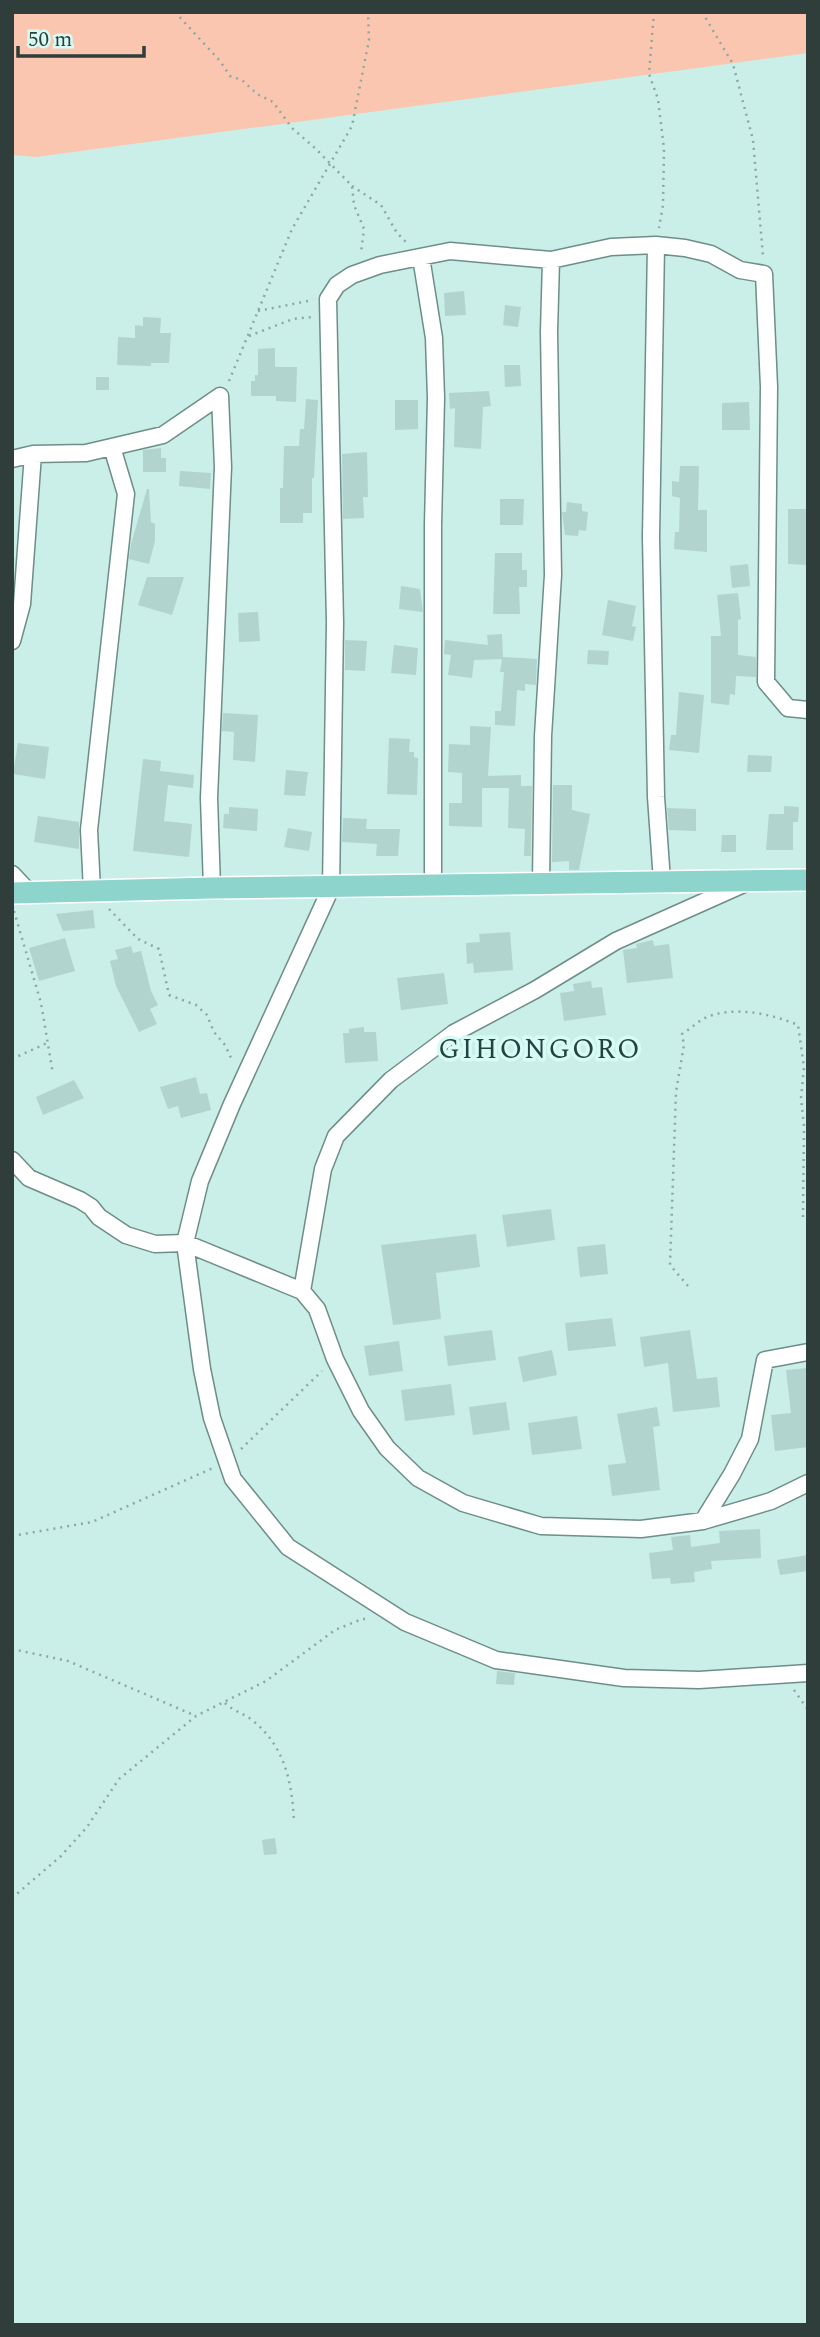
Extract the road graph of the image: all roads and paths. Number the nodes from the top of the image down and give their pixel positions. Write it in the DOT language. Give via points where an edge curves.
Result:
graph roads {
  1 [pos="175,12"];
  2 [pos="368,12"];
  3 [pos="654,12"];
  4 [pos="702,12"];
  5 [pos="331,165"];
  6 [pos="352,186"];
  7 [pos="656,245"];
  8 [pos="421,257"];
  9 [pos="551,260"];
  10 [pos="764,274"];
  11 [pos="345,280"];
  12 [pos="330,295"];
  13 [pos="258,312"];
  14 [pos="248,337"];
  15 [pos="220,396"];
  16 [pos="112,447"];
  17 [pos="33,454"];
  18 [pos="12,459"];
  19 [pos="12,641"];
  20 [pos="808,710"];
  21 [pos="12,874"];
  22 [pos="808,880"];
  23 [pos="662,881"];
  24 [pos="751,881"];
  25 [pos="541,883"];
  26 [pos="433,886"];
  27 [pos="212,888"];
  28 [pos="331,888"];
  29 [pos="92,890"];
  30 [pos="18,897"];
  31 [pos="47,1042"];
  32 [pos="12,1059"];
  33 [pos="53,1074"];
  34 [pos="242,1081"];
  35 [pos="12,1160"];
  36 [pos="808,1204"];
  37 [pos="803,1205"];
  38 [pos="808,1222"];
  39 [pos="185,1243"];
  40 [pos="688,1286"];
  41 [pos="302,1291"];
  42 [pos="808,1352"];
  43 [pos="335,1359"];
  44 [pos="227,1462"];
  45 [pos="808,1483"];
  46 [pos="703,1521"];
  47 [pos="12,1536"];
  48 [pos="371,1619"];
  49 [pos="12,1649"];
  50 [pos="808,1673"];
  51 [pos="784,1676"];
  52 [pos="225,1703"];
  53 [pos="808,1710"];
  54 [pos="196,1716"];
  55 [pos="294,1822"];
  56 [pos="12,1898"];
  1 -- 5 [label="path" via="230,76 273,102 292,128"];
  2 -- 5 [label="path" via="369,40 352,126"];
  3 -- 7 [label="path" via="649,74 658,99 664,149 663,205"];
  4 -- 10 [label="path" via="733,64 753,139"];
  5 -- 6 [label="path"];
  5 -- 13 [label="path" via="292,229"];
  6 -- 8 [label="path" via="381,205 397,233"];
  6 -- 11 [label="path" via="354,205 365,229 362,250"];
  7 -- 9 [label="street" via="611,247"];
  7 -- 10 [label="street" via="711,254 740,270"];
  7 -- 23 [label="street" via="651,537"];
  8 -- 9 [label="street" via="450,251"];
  8 -- 11 [label="street" via="380,265"];
  8 -- 26 [label="street" via="434,338 436,398"];
  9 -- 25 [label="street" via="553,575 543,736"];
  10 -- 20 [label="street" via="769,387 766,682 788,708"];
  11 -- 12 [label="street"];
  12 -- 13 [label="path"];
  12 -- 14 [label="path" via="316,316 293,319"];
  12 -- 28 [label="street" via="335,622"];
  13 -- 14 [label="path"];
  14 -- 15 [label="path"];
  15 -- 16 [label="street" via="163,435"];
  15 -- 27 [label="street" via="223,467 209,798"];
  16 -- 17 [label="street" via="86,453"];
  16 -- 29 [label="street" via="126,494 89,830"];
  17 -- 18 [label="street"];
  17 -- 19 [label="street" via="22,604"];
  21 -- 30 [label="street"];
  22 -- 24 [label="main road"];
  23 -- 24 [label="main road"];
  23 -- 25 [label="main road"];
  24 -- 41 [label="street" via="615,941 454,1033 391,1080 336,1136 323,1169"];
  25 -- 26 [label="main road"];
  26 -- 28 [label="main road"];
  27 -- 28 [label="main road"];
  27 -- 29 [label="main road"];
  28 -- 34 [label="street"];
  29 -- 30 [label="main road"];
  29 -- 34 [label="path" via="138,939 159,950 169,995 196,1005 207,1015"];
  30 -- 31 [label="path"];
  31 -- 32 [label="path"];
  31 -- 33 [label="path"];
  34 -- 39 [label="street" via="200,1181"];
  35 -- 39 [label="street" via="29,1178 80,1200 126,1235 155,1244"];
  36 -- 37 [label="path"];
  37 -- 38 [label="path" via="803,1218"];
  37 -- 40 [label="path" via="804,1067 798,1025 735,1012 706,1017 682,1034 676,1091 670,1265"];
  39 -- 41 [label="street"];
  39 -- 44 [label="street" via="202,1370"];
  41 -- 43 [label="street" via="317,1309"];
  42 -- 46 [label="street" via="765,1360 750,1439"];
  43 -- 44 [label="path"];
  43 -- 46 [label="street" via="361,1411 387,1448 418,1478 463,1503 541,1526 641,1529"];
  44 -- 47 [label="path" via="92,1522"];
  44 -- 51 [label="street" via="233,1479 288,1547 405,1622 496,1660 624,1678"];
  45 -- 46 [label="street" via="771,1501"];
  48 -- 52 [label="path" via="335,1630 266,1681"];
  49 -- 54 [label="path" via="68,1661"];
  50 -- 51 [label="street"];
  51 -- 53 [label="path"];
  52 -- 54 [label="path"];
  52 -- 55 [label="path" via="267,1734 285,1763"];
  54 -- 56 [label="path" via="118,1779 87,1827"];
}
